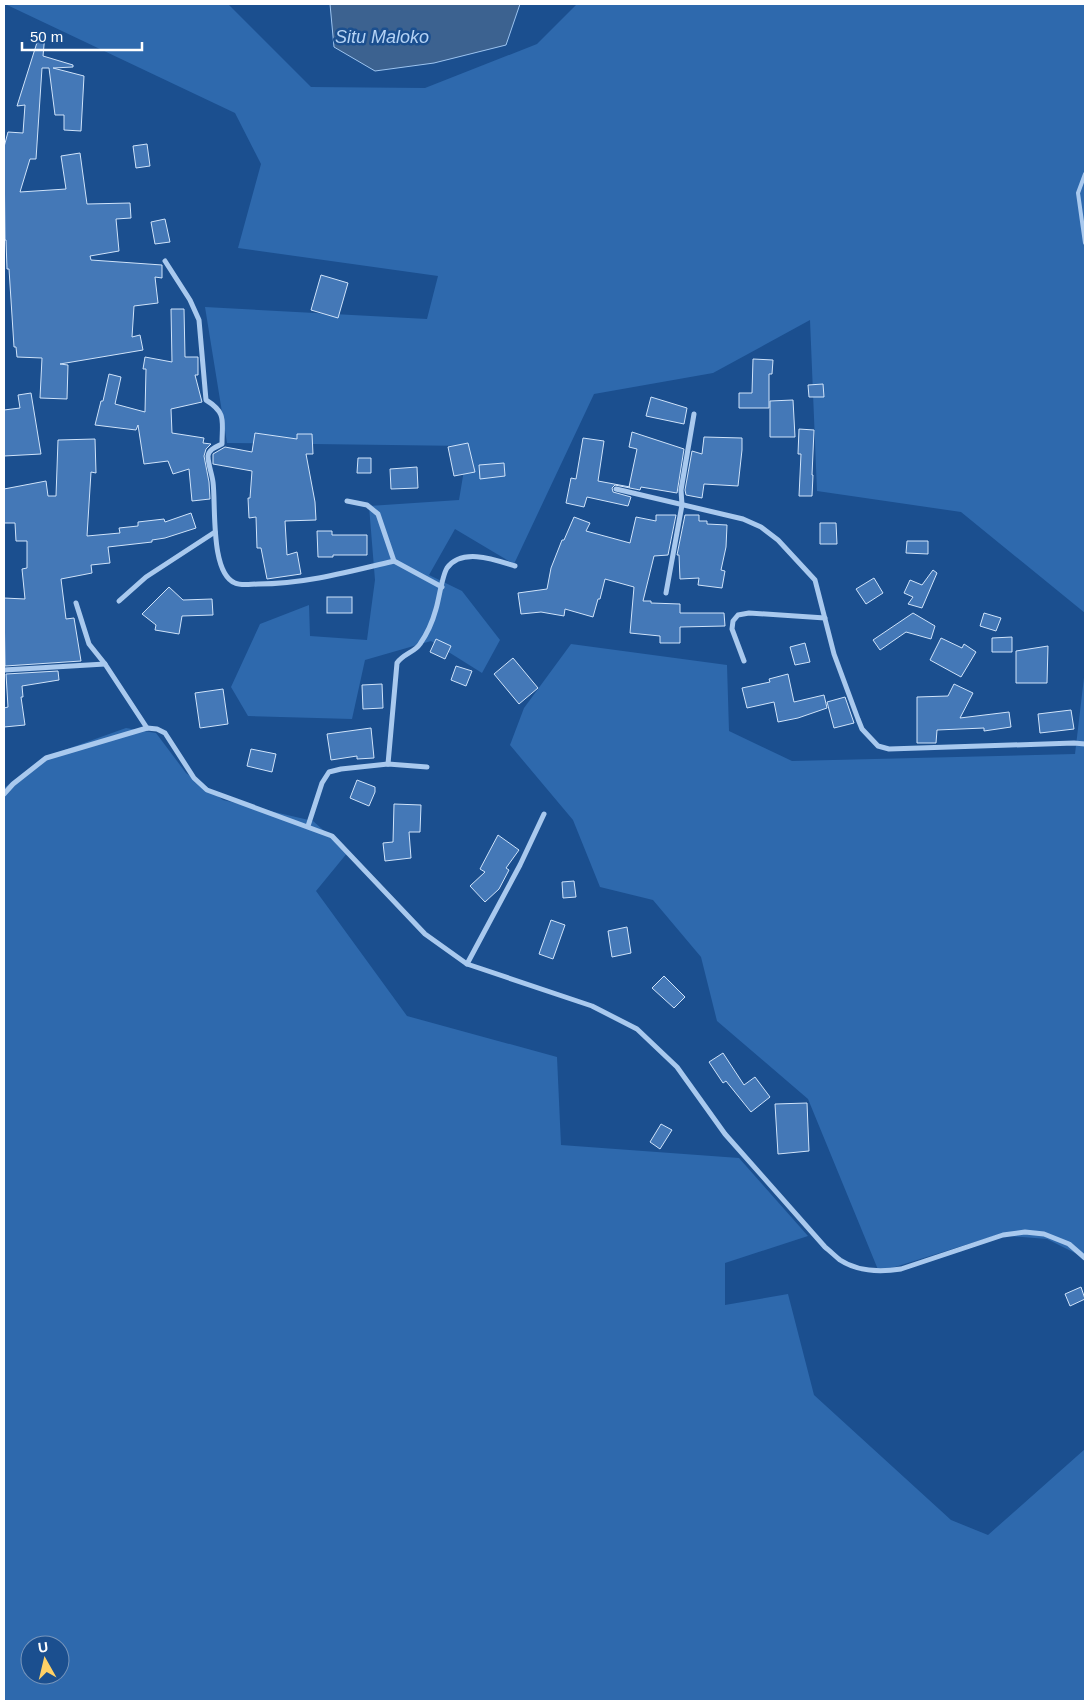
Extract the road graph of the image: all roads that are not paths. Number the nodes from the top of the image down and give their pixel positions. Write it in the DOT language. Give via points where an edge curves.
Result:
graph roads {
  1 [pos="1085,174"];
  2 [pos="1085,244"];
  3 [pos="165,261"];
  4 [pos="694,414"];
  5 [pos="616,489"];
  6 [pos="347,501"];
  7 [pos="682,505"];
  8 [pos="215,532"];
  9 [pos="394,561"];
  10 [pos="515,566"];
  11 [pos="442,587"];
  12 [pos="666,593"];
  13 [pos="120,602"];
  14 [pos="76,603"];
  15 [pos="825,618"];
  16 [pos="744,661"];
  17 [pos="105,664"];
  18 [pos="4,670"];
  19 [pos="147,728"];
  20 [pos="1085,744"];
  21 [pos="388,764"];
  22 [pos="427,767"];
  23 [pos="4,794"];
  24 [pos="544,814"];
  25 [pos="308,826"];
  26 [pos="467,964"];
  27 [pos="1085,1258"];
  1 -- 2 [label="lane" via="1078,193"];
  3 -- 8 [label="street" via="190,300 198,320 206,400 222,414 222,444 211,449 208,455"];
  4 -- 7 [label="street" via="681,490"];
  5 -- 7 [label="street"];
  6 -- 9 [label="street" via="367,505 378,514"];
  7 -- 12 [label="street"];
  7 -- 15 [label="street" via="743,519 762,527 815,580"];
  8 -- 9 [label="street" via="221,567 229,580 237,584 316,580"];
  8 -- 13 [label="street" via="146,577"];
  9 -- 11 [label="street"];
  10 -- 11 [label="street" via="496,560 458,559 447,569"];
  11 -- 21 [label="street" via="436,611 420,646 400,658 398,663"];
  14 -- 17 [label="street" via="89,644"];
  15 -- 16 [label="street" via="749,613 738,616 732,629"];
  15 -- 20 [label="street" via="834,654 862,729 878,746 889,749"];
  17 -- 18 [label="street"];
  17 -- 19 [label="street"];
  19 -- 23 [label="street" via="46,758"];
  19 -- 25 [label="street" via="165,733 194,778 207,790"];
  21 -- 22 [label="street"];
  21 -- 25 [label="street" via="329,772 322,783"];
  24 -- 26 [label="street"];
  25 -- 26 [label="street" via="332,836 425,934"];
  26 -- 27 [label="street" via="592,1006 637,1029 677,1067 725,1134 840,1260 875,1272 902,1269 1003,1235 1025,1232 1044,1234 1069,1244"];
}
